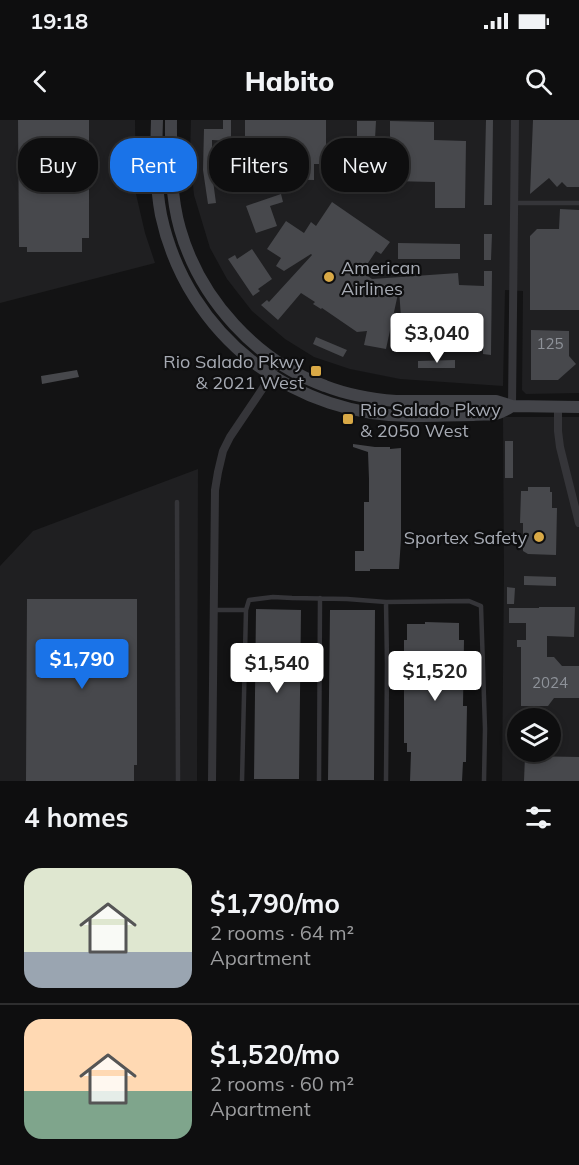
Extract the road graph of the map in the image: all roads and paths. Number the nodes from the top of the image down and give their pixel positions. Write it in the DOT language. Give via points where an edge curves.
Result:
graph roads {
  1 [pos="157,120"];
  2 [pos="171,120"];
  3 [pos="515,120"];
  4 [pos="514,203"];
  5 [pos="579,203"];
  6 [pos="278,362"];
  7 [pos="270,374"];
  8 [pos="512,406"];
  9 [pos="558,407"];
  10 [pos="579,407"];
  11 [pos="177,502"];
  12 [pos="579,523"];
  13 [pos="320,598"];
  14 [pos="386,602"];
  15 [pos="214,610"];
  16 [pos="246,610"];
  17 [pos="178,781"];
  18 [pos="212,781"];
  19 [pos="242,781"];
  20 [pos="319,781"];
  21 [pos="386,781"];
  22 [pos="484,781"];
  1 -- 7 [label="main road" via="161,214 178,265 193,296 220,333"];
  2 -- 6 [label="main road" via="175,205 190,256 223,312"];
  3 -- 4 [label="street"];
  4 -- 5 [label="lane"];
  4 -- 8 [label="street"];
  6 -- 7 [label="street"];
  6 -- 8 [label="main road" via="323,386 357,396 396,401 496,401"];
  7 -- 8 [label="main road" via="331,404 384,416 497,414"];
  7 -- 15 [label="street" via="230,437 218,472"];
  8 -- 9 [label="main road"];
  9 -- 10 [label="main road"];
  9 -- 12 [label="street" via="560,447"];
  11 -- 17 [label="lane"];
  13 -- 14 [label="lane"];
  13 -- 16 [label="lane" via="249,600"];
  13 -- 20 [label="lane"];
  14 -- 21 [label="lane"];
  14 -- 22 [label="lane" via="470,601 481,606"];
  15 -- 16 [label="lane"];
  15 -- 18 [label="street"];
  16 -- 19 [label="lane"];
}
